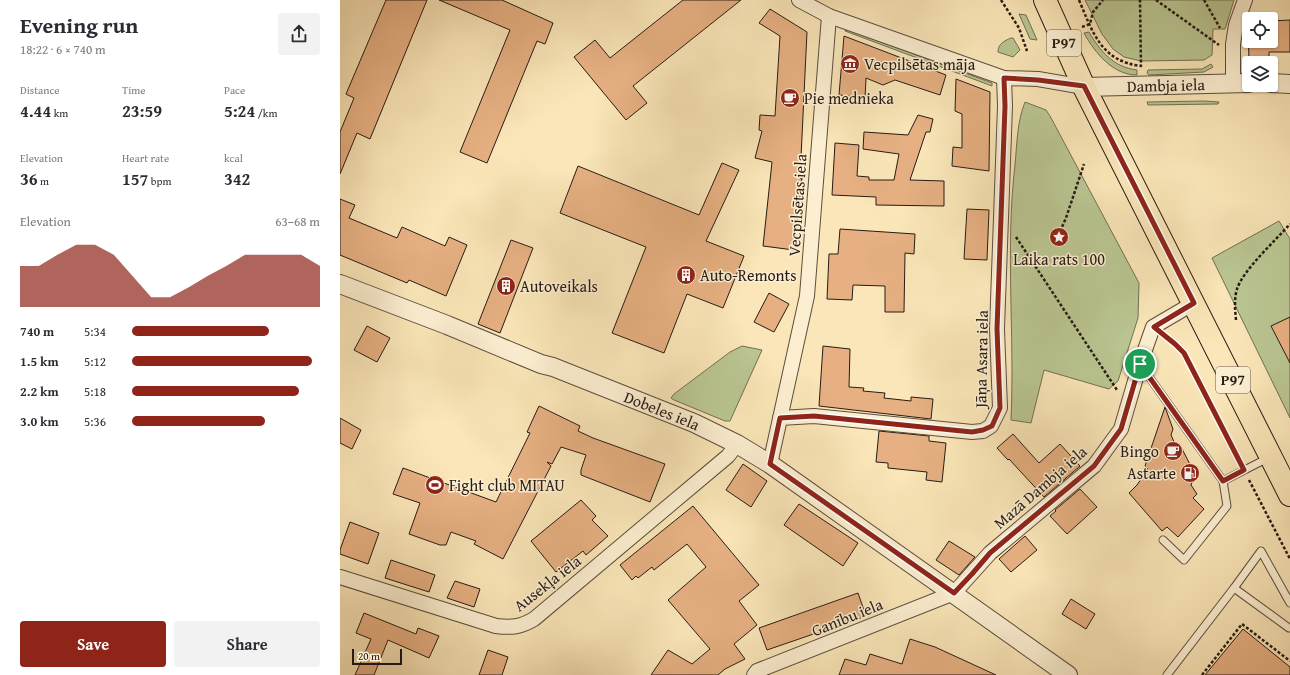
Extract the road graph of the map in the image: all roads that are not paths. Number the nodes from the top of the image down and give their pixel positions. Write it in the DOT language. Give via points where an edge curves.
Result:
graph roads {
  1 [pos="799,0"];
  2 [pos="1045,0"];
  3 [pos="1244,0"];
  4 [pos="828,16"];
  5 [pos="1004,78"];
  6 [pos="1241,83"];
  7 [pos="1278,83"];
  8 [pos="1290,84"];
  9 [pos="1084,86"];
  10 [pos="340,284"];
  11 [pos="1194,303"];
  12 [pos="1140,364"];
  13 [pos="780,418"];
  14 [pos="736,444"];
  15 [pos="1271,456"];
  16 [pos="770,464"];
  17 [pos="1223,481"];
  18 [pos="1290,495"];
  19 [pos="1162,540"];
  20 [pos="340,576"];
  21 [pos="1234,588"];
  22 [pos="954,593"];
  23 [pos="1290,603"];
  24 [pos="1290,628"];
  25 [pos="754,675"];
  26 [pos="1068,675"];
  27 [pos="1167,675"];
  1 -- 4 [label="street"];
  2 -- 9 [label="main road, P97"];
  3 -- 6 [label="street" via="1233,44"];
  4 -- 5 [label="street"];
  4 -- 13 [label="street, Vecpilsētas iela" via="807,296"];
  5 -- 9 [label="street"];
  5 -- 13 [label="street, Jāņa Asara iela" via="997,329 1000,408 992,426 972,432 814,416"];
  6 -- 9 [label="street, Dambja iela"];
  7 -- 8 [label="street"];
  9 -- 11 [label="main road, P97"];
  10 -- 14 [label="street, Dobeles iela" via="694,423"];
  11 -- 12 [label="street, Mazā Dambja iela" via="1154,327"];
  11 -- 15 [label="main road, P97"];
  12 -- 17 [label="lane"];
  12 -- 22 [label="street, Mazā Dambja iela" via="1121,429 1094,466 990,553"];
  13 -- 16 [label="street, Vecpilsētas iela"];
  14 -- 16 [label="street, Dobeles iela"];
  14 -- 20 [label="street, Ausekļa iela" via="728,456 524,625 508,628 496,626"];
  15 -- 17 [label="lane"];
  15 -- 18 [label="main road, P97"];
  16 -- 22 [label="street, Dobeles iela"];
  17 -- 19 [label="lane" via="1227,506 1184,560"];
  21 -- 23 [label="lane" via="1261,551"];
  21 -- 24 [label="lane"];
  21 -- 27 [label="lane"];
  22 -- 25 [label="street, Ganību iela" via="757,671"];
  22 -- 26 [label="street, Dobeles iela"];
}
